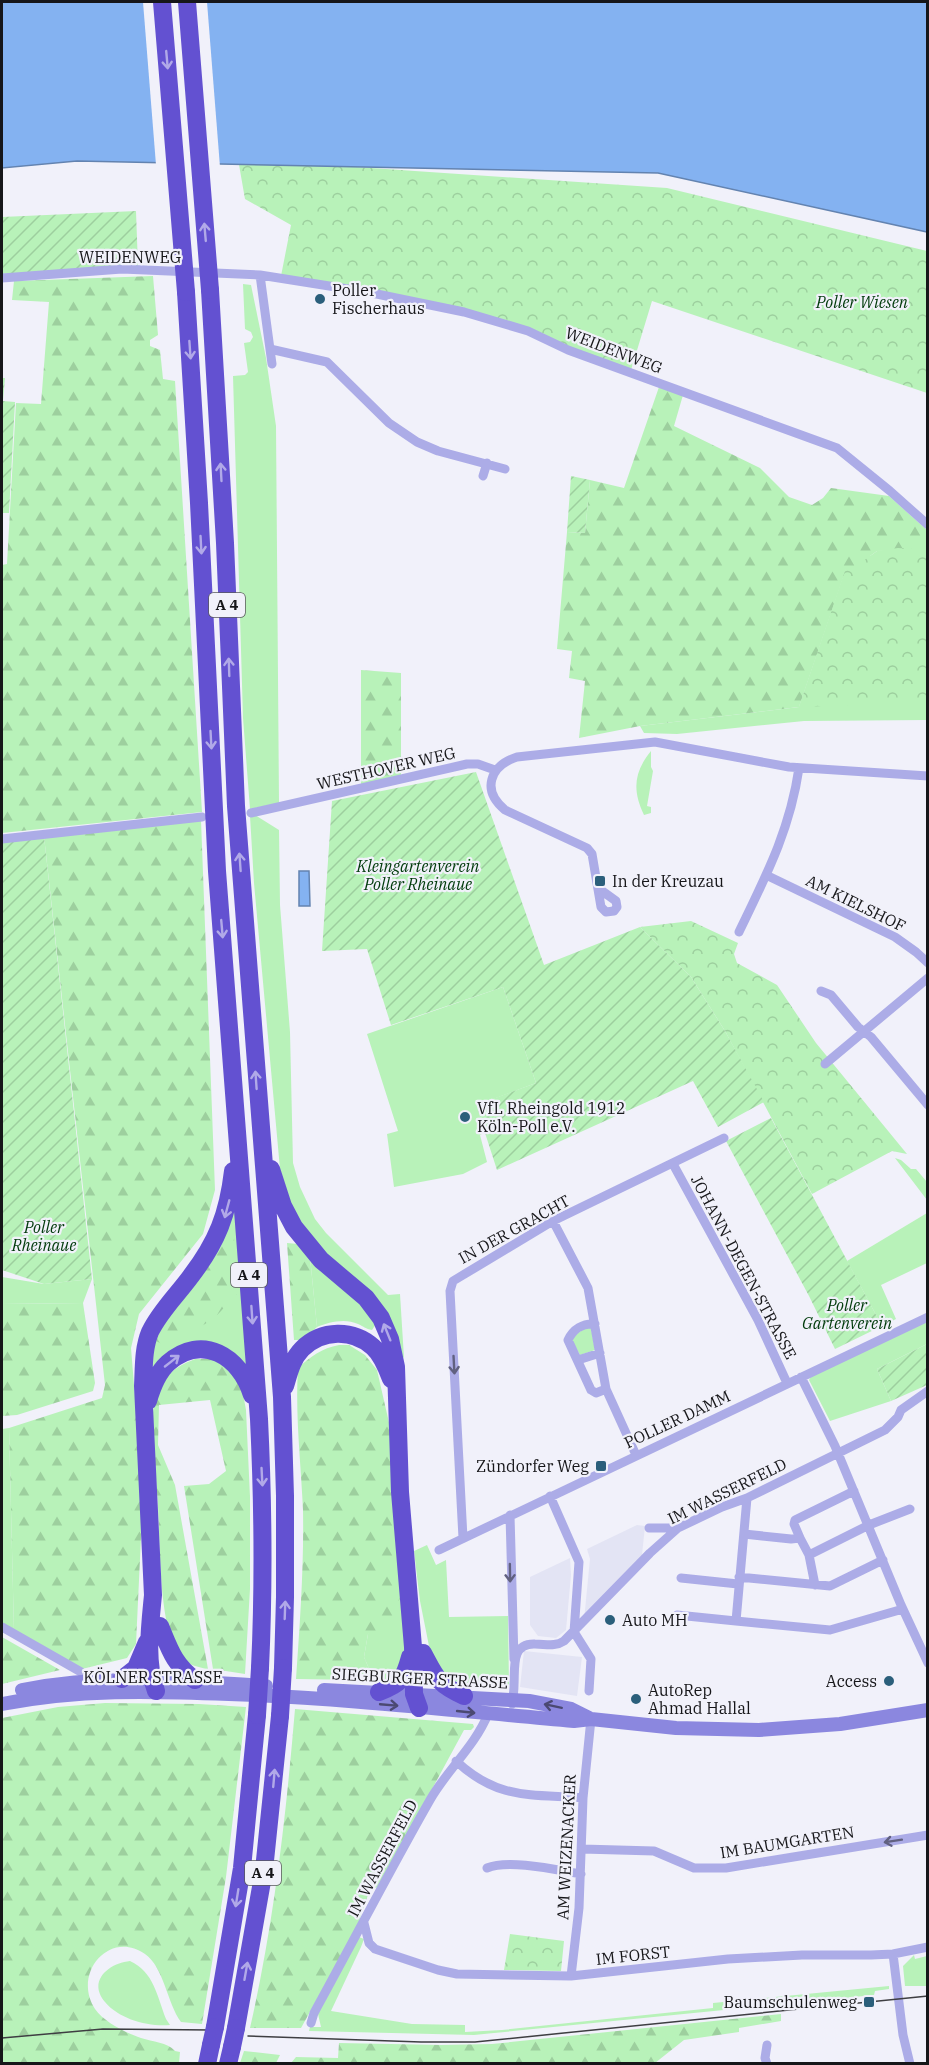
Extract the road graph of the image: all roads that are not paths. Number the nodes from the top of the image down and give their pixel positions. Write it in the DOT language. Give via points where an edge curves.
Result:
graph roads {
  1 [pos="162,2"];
  2 [pos="187,2"];
  3 [pos="260,275"];
  4 [pos="2,278"];
  5 [pos="270,348"];
  6 [pos="272,364"];
  7 [pos="487,463"];
  8 [pos="505,469"];
  9 [pos="483,476"];
  10 [pos="927,525"];
  11 [pos="799,768"];
  12 [pos="495,770"];
  13 [pos="927,776"];
  14 [pos="250,813"];
  15 [pos="202,817"];
  16 [pos="2,839"];
  17 [pos="766,875"];
  18 [pos="598,888"];
  19 [pos="739,932"];
  20 [pos="927,963"];
  21 [pos="927,978"];
  22 [pos="821,991"];
  23 [pos="864,1031"];
  24 [pos="825,1064"];
  25 [pos="927,1105"];
  26 [pos="238,1131"];
  27 [pos="261,1138"];
  28 [pos="724,1138"];
  29 [pos="673,1164"];
  30 [pos="553,1221"];
  31 [pos="927,1317"];
  32 [pos="595,1324"];
  33 [pos="600,1353"];
  34 [pos="578,1360"];
  35 [pos="801,1377"];
  36 [pos="787,1383"];
  37 [pos="606,1389"];
  38 [pos="396,1390"];
  39 [pos="927,1391"];
  40 [pos="282,1397"];
  41 [pos="146,1411"];
  42 [pos="259,1419"];
  43 [pos="838,1453"];
  44 [pos="636,1455"];
  45 [pos="854,1491"];
  46 [pos="550,1496"];
  47 [pos="747,1498"];
  48 [pos="910,1509"];
  49 [pos="510,1515"];
  50 [pos="869,1525"];
  51 [pos="649,1528"];
  52 [pos="678,1528"];
  53 [pos="744,1534"];
  54 [pos="463,1538"];
  55 [pos="800,1538"];
  56 [pos="439,1550"];
  57 [pos="813,1552"];
  58 [pos="883,1560"];
  59 [pos="681,1578"];
  60 [pos="739,1580"];
  61 [pos="815,1585"];
  62 [pos="903,1609"];
  63 [pos="677,1615"];
  64 [pos="735,1621"];
  65 [pos="2,1627"];
  66 [pos="155,1627"];
  67 [pos="574,1632"];
  68 [pos="418,1650"];
  69 [pos="514,1663"];
  70 [pos="927,1663"];
  71 [pos="122,1679"];
  72 [pos="195,1680"];
  73 [pos="93,1681"];
  74 [pos="156,1683"];
  75 [pos="245,1685"];
  76 [pos="589,1691"];
  77 [pos="379,1692"];
  78 [pos="2,1694"];
  79 [pos="269,1695"];
  80 [pos="464,1696"];
  81 [pos="419,1699"];
  82 [pos="513,1700"];
  83 [pos="2,1704"];
  84 [pos="927,1710"];
  85 [pos="488,1714"];
  86 [pos="510,1715"];
  87 [pos="591,1719"];
  88 [pos="456,1761"];
  89 [pos="583,1798"];
  90 [pos="927,1835"];
  91 [pos="582,1849"];
  92 [pos="487,1868"];
  93 [pos="581,1874"];
  94 [pos="364,1923"];
  95 [pos="927,1947"];
  96 [pos="893,1954"];
  97 [pos="571,1976"];
  98 [pos="311,2023"];
  99 [pos="767,2045"];
  100 [pos="230,2055"];
  101 [pos="207,2064"];
  102 [pos="767,2064"];
  103 [pos="910,2064"];
  1 -- 26 [label="highway, A 4, one-way, bridge" via="186,292 217,871"];
  27 -- 2 [label="highway, A 4, one-way, bridge" via="236,806 210,290"];
  3 -- 4 [label="street, WEIDENWEG" via="122,269"];
  3 -- 5 [label="street"];
  3 -- 10 [label="street, WEIDENWEG" via="399,298 528,331 568,350 837,448"];
  5 -- 6 [label="street"];
  5 -- 7 [label="street" via="327,362 389,423 417,442"];
  7 -- 8 [label="street"];
  7 -- 9 [label="street"];
  11 -- 12 [label="street" via="672,744 638,742 517,757"];
  11 -- 13 [label="street"];
  11 -- 17 [label="street" via="790,816"];
  12 -- 14 [label="street, WESTHOVER WEG" via="467,765"];
  12 -- 18 [label="street" via="491,787 499,805 587,848 592,854"];
  15 -- 16 [label="street"];
  17 -- 19 [label="street"];
  17 -- 20 [label="street, AM KIELSHOF" via="895,937"];
  21 -- 23 [label="street"];
  22 -- 23 [label="street" via="831,995"];
  23 -- 24 [label="street"];
  23 -- 25 [label="street"];
  26 -- 41 [label="highway, one-way" via="230,1200 220,1228 192,1276 150,1333 144,1352"];
  26 -- 42 [label="highway, A 4, one-way"];
  38 -- 27 [label="highway, one-way" via="396,1367 381,1318 366,1299 321,1260 294,1227 283,1206"];
  27 -- 40 [label="highway, A 4"];
  28 -- 29 [label="street, IN DER GRACHT"];
  29 -- 30 [label="street, IN DER GRACHT"];
  29 -- 36 [label="street, JOHANN-DEGEN-STRASSE" via="758,1320"];
  30 -- 32 [label="street" via="588,1288"];
  30 -- 54 [label="street, IN DER GRACHT, one-way" via="450,1286"];
  31 -- 35 [label="street, POLLER DAMM"];
  32 -- 33 [label="street"];
  32 -- 34 [label="street" via="572,1331 568,1340"];
  33 -- 34 [label="street"];
  33 -- 37 [label="street"];
  34 -- 37 [label="street" via="591,1390 596,1393"];
  35 -- 36 [label="street, POLLER DAMM"];
  35 -- 43 [label="street"];
  36 -- 44 [label="street, POLLER DAMM"];
  37 -- 44 [label="street"];
  38 -- 40 [label="highway" via="375,1348 349,1334 333,1333 314,1339 301,1350 291,1364"];
  38 -- 68 [label="highway" via="400,1492 411,1620"];
  39 -- 43 [label="street, IM WASSERFELD" via="901,1410 885,1430"];
  100 -- 40 [label="highway, A 4, one-way, bridge" via="264,1870 280,1716 285,1496"];
  41 -- 42 [label="highway, one-way" via="157,1376 167,1364 181,1354 211,1351 223,1355 242,1371"];
  41 -- 66 [label="highway"];
  42 -- 101 [label="highway, A 4, one-way, bridge" via="263,1607 258,1715 242,1868"];
  43 -- 45 [label="street"];
  43 -- 47 [label="street, IM WASSERFELD"];
  44 -- 46 [label="street, POLLER DAMM"];
  45 -- 50 [label="street"];
  45 -- 55 [label="street" via="794,1522"];
  46 -- 49 [label="street, POLLER DAMM"];
  46 -- 67 [label="street" via="579,1562"];
  47 -- 52 [label="street, IM WASSERFELD"];
  47 -- 53 [label="street"];
  48 -- 50 [label="street"];
  49 -- 54 [label="street, POLLER DAMM"];
  49 -- 69 [label="street, one-way"];
  50 -- 57 [label="street"];
  50 -- 58 [label="street"];
  51 -- 52 [label="street"];
  52 -- 67 [label="street, IM WASSERFELD"];
  53 -- 55 [label="street"];
  53 -- 60 [label="street"];
  54 -- 56 [label="street, POLLER DAMM"];
  55 -- 57 [label="street"];
  57 -- 61 [label="street"];
  58 -- 61 [label="street" via="830,1586"];
  58 -- 62 [label="street"];
  59 -- 60 [label="street"];
  60 -- 61 [label="street"];
  60 -- 64 [label="street"];
  62 -- 64 [label="street" via="830,1630"];
  62 -- 70 [label="street"];
  63 -- 64 [label="street"];
  65 -- 73 [label="street"];
  66 -- 71 [label="highway" via="139,1664"];
  66 -- 72 [label="highway" via="182,1670"];
  66 -- 74 [label="highway" via="163,1668"];
  67 -- 69 [label="street, IM WASSERFELD" via="560,1644 523,1646"];
  67 -- 76 [label="street" via="591,1659"];
  68 -- 77 [label="highway" via="397,1685"];
  68 -- 80 [label="highway" via="446,1688"];
  68 -- 81 [label="highway"];
  69 -- 82 [label="street"];
  71 -- 73 [label="main road, KÖLNER STRASSE"];
  71 -- 74 [label="main road, KÖLNER STRASSE"];
  72 -- 74 [label="main road, KÖLNER STRASSE"];
  72 -- 75 [label="main road, KÖLNER STRASSE"];
  73 -- 78 [label="main road, KÖLNER STRASSE"];
  74 -- 79 [label="main road, KÖLNER STRASSE"];
  74 -- 83 [label="main road, KÖLNER STRASSE"];
  75 -- 77 [label="main road, SIEGBURGER STRASSE"];
  77 -- 81 [label="main road, SIEGBURGER STRASSE"];
  79 -- 81 [label="main road, SIEGBURGER STRASSE, one-way"];
  80 -- 81 [label="main road, SIEGBURGER STRASSE"];
  80 -- 82 [label="main road, SIEGBURGER STRASSE"];
  81 -- 85 [label="main road, SIEGBURGER STRASSE, one-way"];
  82 -- 86 [label="street"];
  87 -- 82 [label="main road, SIEGBURGER STRASSE, one-way" via="571,1709"];
  84 -- 87 [label="main road, SIEGBURGER STRASSE" via="850,1723 759,1730 676,1728"];
  85 -- 86 [label="main road, SIEGBURGER STRASSE"];
  85 -- 88 [label="street, IM WASSERFELD" via="477,1737"];
  86 -- 87 [label="main road, SIEGBURGER STRASSE"];
  87 -- 89 [label="street, AM WEIZENACKER"];
  88 -- 89 [label="street" via="502,1791"];
  88 -- 94 [label="street, IM WASSERFELD" via="432,1797"];
  89 -- 91 [label="street, AM WEIZENACKER"];
  90 -- 91 [label="street, IM BAUMGARTEN, one-way" via="726,1868 694,1868 654,1851"];
  91 -- 93 [label="street, AM WEIZENACKER"];
  92 -- 93 [label="street" via="510,1865"];
  93 -- 97 [label="street, AM WEIZENACKER"];
  94 -- 97 [label="street, IM FORST" via="369,1943 375,1949 438,1970 457,1974"];
  94 -- 98 [label="street, IM WASSERFELD"];
  95 -- 96 [label="street, IM FORST"];
  96 -- 97 [label="street, IM FORST" via="766,1956"];
  96 -- 103 [label="street"];
  99 -- 102 [label="street"];
}
